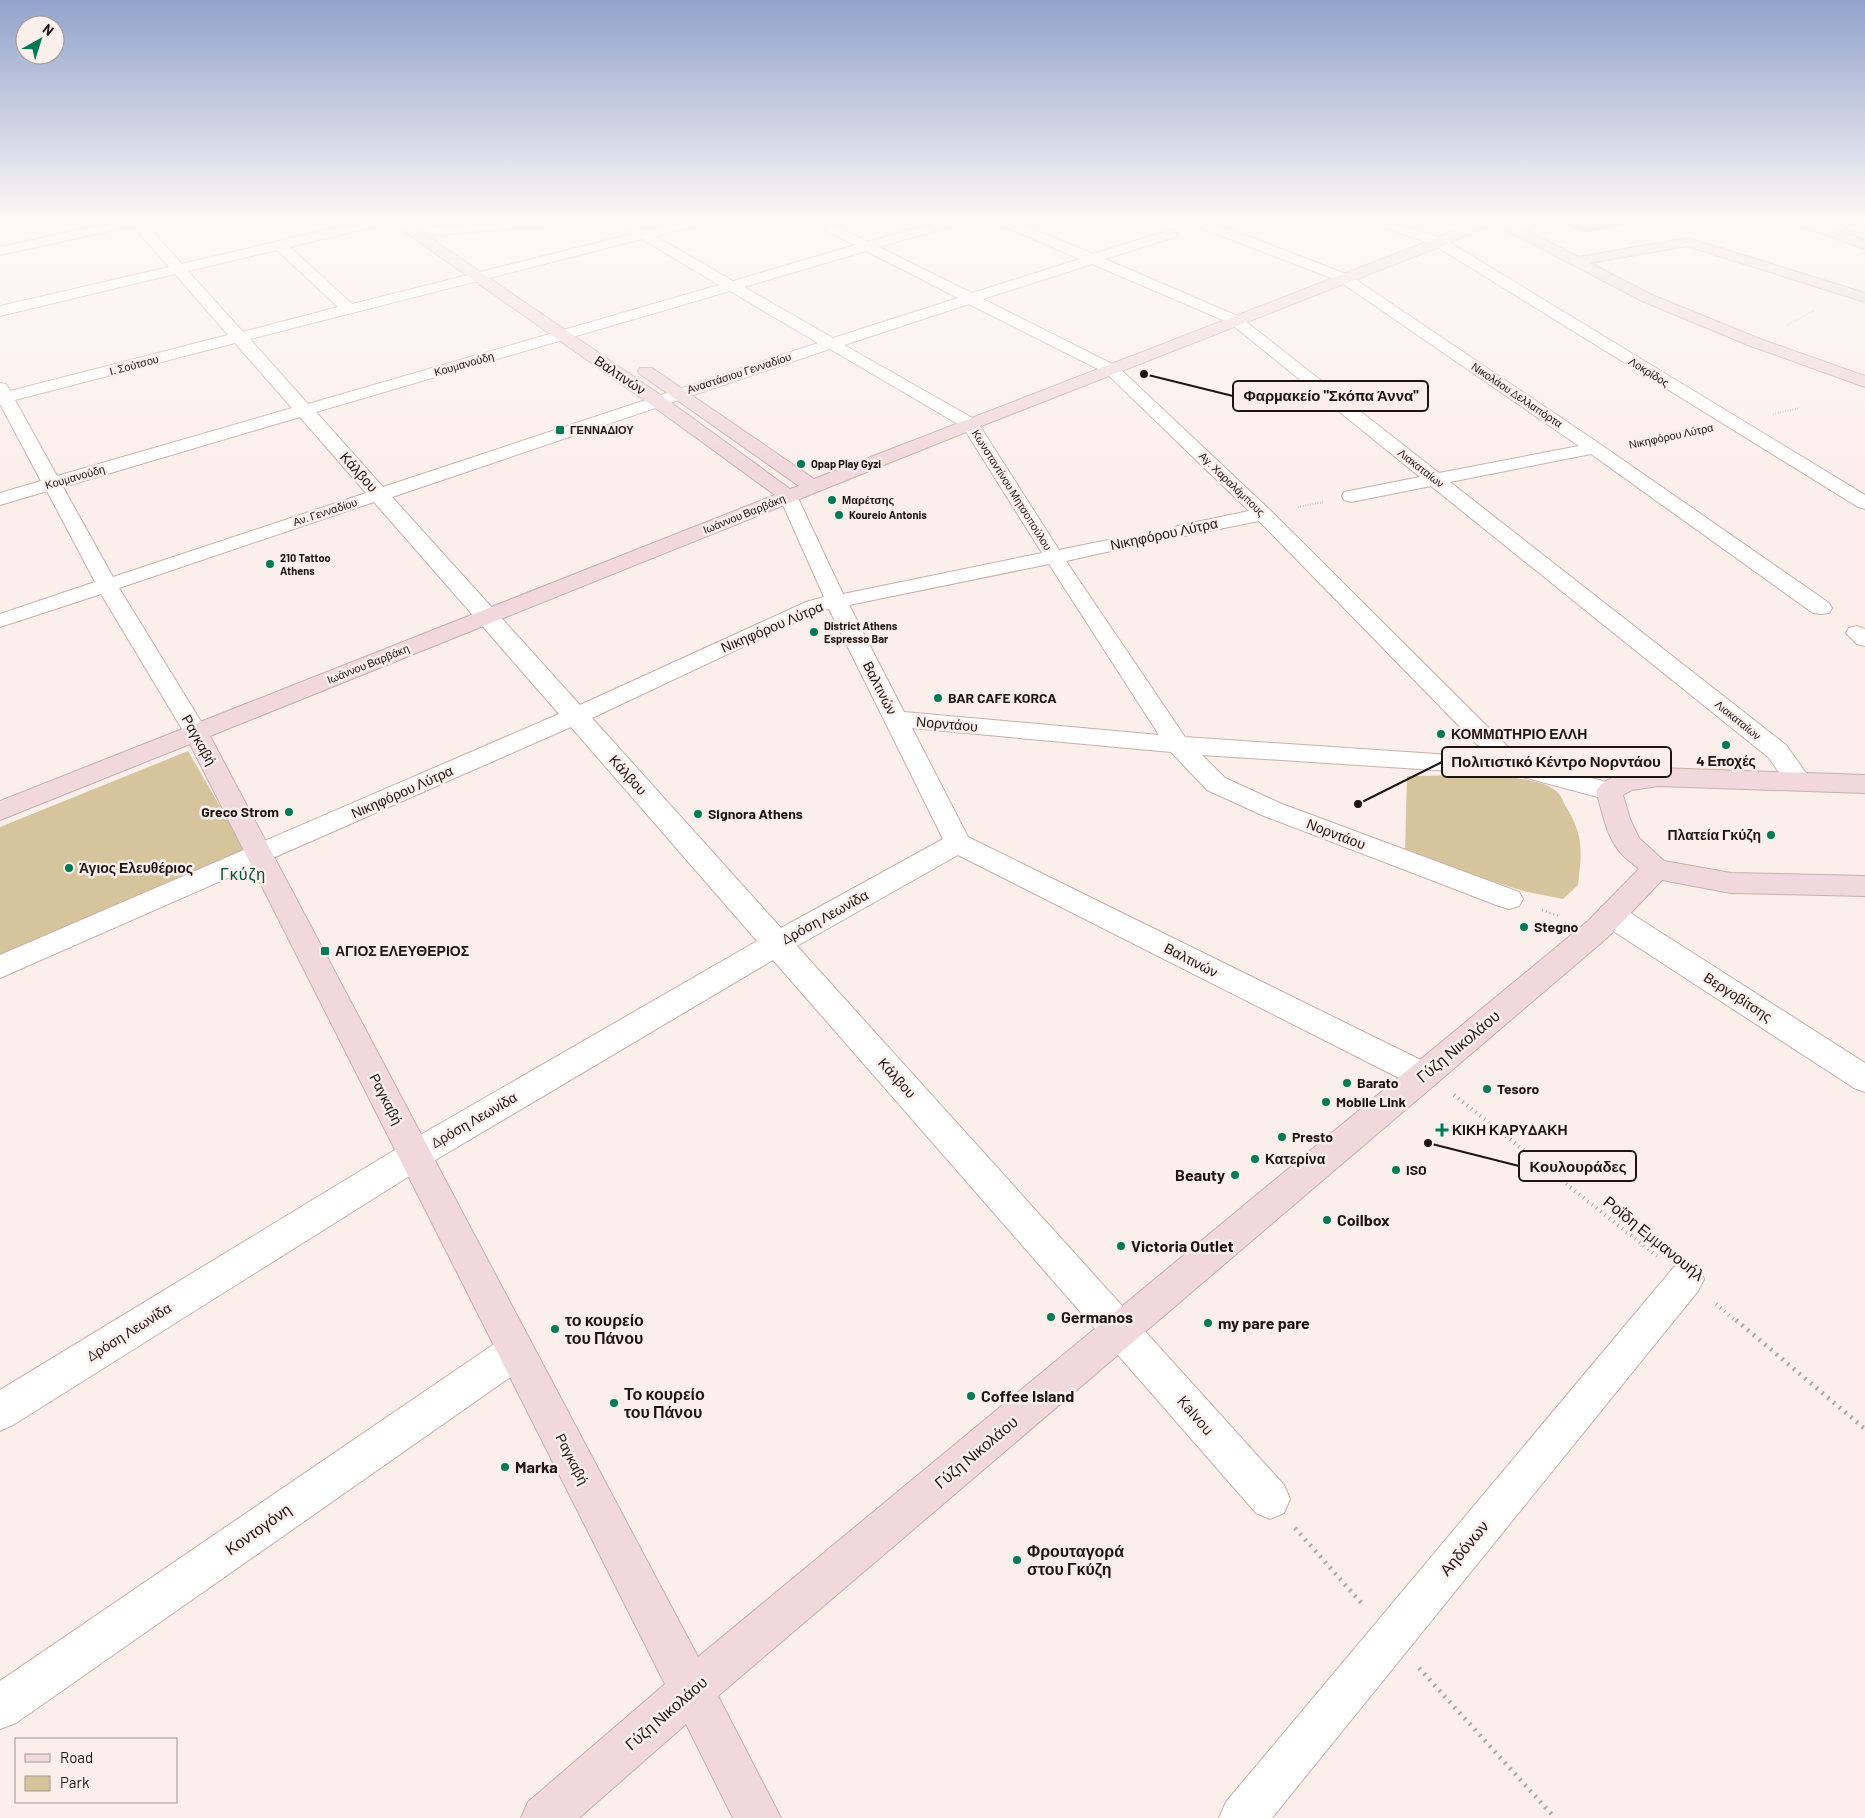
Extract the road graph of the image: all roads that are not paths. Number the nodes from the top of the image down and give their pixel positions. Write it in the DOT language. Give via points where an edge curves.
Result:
graph roads {
  1 [pos="26,305"];
  2 [pos="210,305"];
  3 [pos="345,305"];
  4 [pos="365,305"];
  5 [pos="517,305"];
  6 [pos="669,305"];
  7 [pos="764,305"];
  8 [pos="952,305"];
  9 [pos="982,305"];
  10 [pos="1200,305"];
  11 [pos="1274,305"];
  12 [pos="1384,305"];
  13 [pos="1541,305"];
  14 [pos="1664,305"];
  15 [pos="349,309"];
  16 [pos="0,311"];
  17 [pos="568,319"];
  18 [pos="1235,320"];
  19 [pos="584,330"];
  20 [pos="562,336"];
  21 [pos="239,337"];
  22 [pos="600,340"];
  23 [pos="831,344"];
  24 [pos="632,362"];
  25 [pos="1112,370"];
  26 [pos="1865,382"];
  27 [pos="679,393"];
  28 [pos="2,395"];
  29 [pos="656,400"];
  30 [pos="304,411"];
  31 [pos="970,424"];
  32 [pos="1599,451"];
  33 [pos="1435,479"];
  34 [pos="52,484"];
  35 [pos="813,487"];
  36 [pos="379,494"];
  37 [pos="788,496"];
  38 [pos="1351,496"];
  39 [pos="0,499"];
  40 [pos="1865,504"];
  41 [pos="1264,514"];
  42 [pos="1184,530"];
  43 [pos="1113,545"];
  44 [pos="1054,557"];
  45 [pos="107,585"];
  46 [pos="836,601"];
  47 [pos="1822,608"];
  48 [pos="488,616"];
  49 [pos="0,621"];
  50 [pos="576,716"];
  51 [pos="896,719"];
  52 [pos="196,733"];
  53 [pos="1178,745"];
  54 [pos="1451,763"];
  55 [pos="1799,780"];
  56 [pos="1865,784"];
  57 [pos="1609,791"];
  58 [pos="0,811"];
  59 [pos="958,843"];
  60 [pos="259,854"];
  61 [pos="1656,869"];
  62 [pos="1865,886"];
  63 [pos="1509,899"];
  64 [pos="1604,922"];
  65 [pos="778,943"];
  66 [pos="0,967"];
  67 [pos="1422,1075"];
  68 [pos="1865,1079"];
  69 [pos="415,1155"];
  70 [pos="1686,1279"];
  71 [pos="1122,1330"];
  72 [pos="516,1351"];
  73 [pos="0,1412"];
  74 [pos="1270,1499"];
  75 [pos="692,1690"];
  76 [pos="0,1707"];
  77 [pos="544,1818"];
  78 [pos="758,1818"];
  79 [pos="1242,1818"];
  1 -- 16 [label="street"];
  2 -- 21 [label="street, Κάλβου"];
  3 -- 15 [label="street"];
  4 -- 15 [label="street, Ι. Σούτσου"];
  5 -- 20 [label="street, Βαλτινών"];
  6 -- 19 [label="street, Κουμανούδη"];
  7 -- 23 [label="street, Κωνσταντίνου Μητσοπούλου"];
  8 -- 23 [label="street, Αναστάσιου Γενναδίου"];
  9 -- 25 [label="street, Αγ. Χαραλάμπους"];
  10 -- 18 [label="street, Λιακαταίων"];
  11 -- 18 [label="street, Ιωάννου Βαρβάκη"];
  12 -- 32 [label="street, Νικολάου Δελλαπόρτα"];
  13 -- 40 [label="street, Λοκρίδος"];
  14 -- 26 [label="street"];
  15 -- 21 [label="street, Ι. Σούτσου"];
  17 -- 19 [label="street, Βαλτινών"];
  18 -- 25 [label="street, Ιωάννου Βαρβάκη"];
  18 -- 33 [label="street, Λιακαταίων"];
  19 -- 20 [label="street, Κουμανούδη"];
  19 -- 22 [label="street, Βαλτινών"];
  20 -- 29 [label="street, Βαλτινών"];
  20 -- 30 [label="street, Κουμανούδη"];
  21 -- 28 [label="street, Ι. Σούτσου"];
  21 -- 30 [label="street, Κάλβου"];
  23 -- 27 [label="street, Αναστάσιου Γενναδίου"];
  23 -- 31 [label="street, Κωνσταντίνου Μητσοπούλου"];
  24 -- 27 [label="street, Βαλτινών"];
  25 -- 31 [label="street, Ιωάννου Βαρβάκη"];
  25 -- 41 [label="street, Αγ. Χαραλάμπους"];
  27 -- 29 [label="street, Αν. Γενναδίου"];
  27 -- 35 [label="street, Βαλτινών"];
  28 -- 34 [label="street, Ραγκαβή"];
  29 -- 36 [label="street, Αν. Γενναδίου"];
  29 -- 37 [label="street, Βαλτινών"];
  30 -- 34 [label="street, Κουμανούδη"];
  30 -- 36 [label="street, Κάλβου"];
  31 -- 35 [label="street, Ιωάννου Βαρβάκη"];
  31 -- 44 [label="street, Κωνσταντίνου Μητσοπούλου"];
  32 -- 33 [label="street"];
  32 -- 47 [label="street, Νικολάου Δελλαπόρτα"];
  33 -- 38 [label="street"];
  33 -- 55 [label="street, Λιακαταίων" via="1777,751"];
  34 -- 39 [label="street, Κουμανούδη"];
  34 -- 45 [label="street, Ραγκαβή"];
  35 -- 37 [label="street, Ιωάννου Βαρβάκη"];
  36 -- 45 [label="street, Αν. Γενναδίου"];
  36 -- 48 [label="street, Κάλβου"];
  37 -- 46 [label="street, Βαλτινών"];
  37 -- 48 [label="street, Ιωάννου Βαρβάκη"];
  41 -- 42 [label="street, Νικηφόρου Λύτρα"];
  41 -- 57 [label="street, Αγ. Χαραλάμπους" via="1513,766"];
  43 -- 44 [label="street, Νικηφόρου Λύτρα"];
  44 -- 46 [label="street, Νικηφόρου Λύτρα"];
  44 -- 53 [label="street, Κωνσταντίνου Μητσοπούλου"];
  45 -- 49 [label="street, Αν. Γενναδίου"];
  45 -- 52 [label="street, Ραγκαβή"];
  46 -- 50 [label="street, Νικηφόρου Λύτρα" via="813,606"];
  46 -- 51 [label="street, Βαλτινών"];
  48 -- 50 [label="street, Κάλβου"];
  48 -- 52 [label="street, Ιωάννου Βαρβάκη"];
  50 -- 60 [label="street, Νικηφόρου Λύτρα"];
  50 -- 65 [label="street, Κάλβου"];
  51 -- 53 [label="street, Νορντάου"];
  51 -- 59 [label="street, Βαλτινών"];
  52 -- 58 [label="street, Ιωάννου Βαρβάκη"];
  52 -- 60 [label="street, Ραγκαβή"];
  53 -- 54 [label="street, Νορντάου"];
  53 -- 63 [label="street, Νορντάου" via="1216,784 1273,810"];
  55 -- 56 [label="street"];
  55 -- 57 [label="street" via="1658,777 1626,782"];
  57 -- 61 [label="street" via="1628,844"];
  59 -- 65 [label="street, Δρόση Λεωνίδα"];
  59 -- 67 [label="street, Βαλτινών"];
  60 -- 66 [label="street, Νικηφόρου Λύτρα"];
  60 -- 69 [label="street, Ραγκαβή"];
  61 -- 62 [label="street" via="1731,883"];
  61 -- 64 [label="street, Γύζη Νικολάου"];
  64 -- 67 [label="street, Γύζη Νικολάου"];
  64 -- 68 [label="street, Βεργοβίτσης"];
  65 -- 69 [label="street, Δρόση Λεωνίδα"];
  65 -- 71 [label="street, Κάλβου"];
  67 -- 71 [label="street, Γύζη Νικολάου"];
  69 -- 72 [label="street, Ραγκαβή"];
  69 -- 73 [label="street, Δρόση Λεωνίδα"];
  70 -- 79 [label="street, Αηδόνων"];
  71 -- 74 [label="street, Kalvou"];
  71 -- 75 [label="street, Γύζη Νικολάου"];
  72 -- 75 [label="street, Ραγκαβή"];
  72 -- 76 [label="street, Κοντογόνη"];
  75 -- 77 [label="street, Γύζη Νικολάου"];
  75 -- 78 [label="street, Ραγκαβή"];
}
